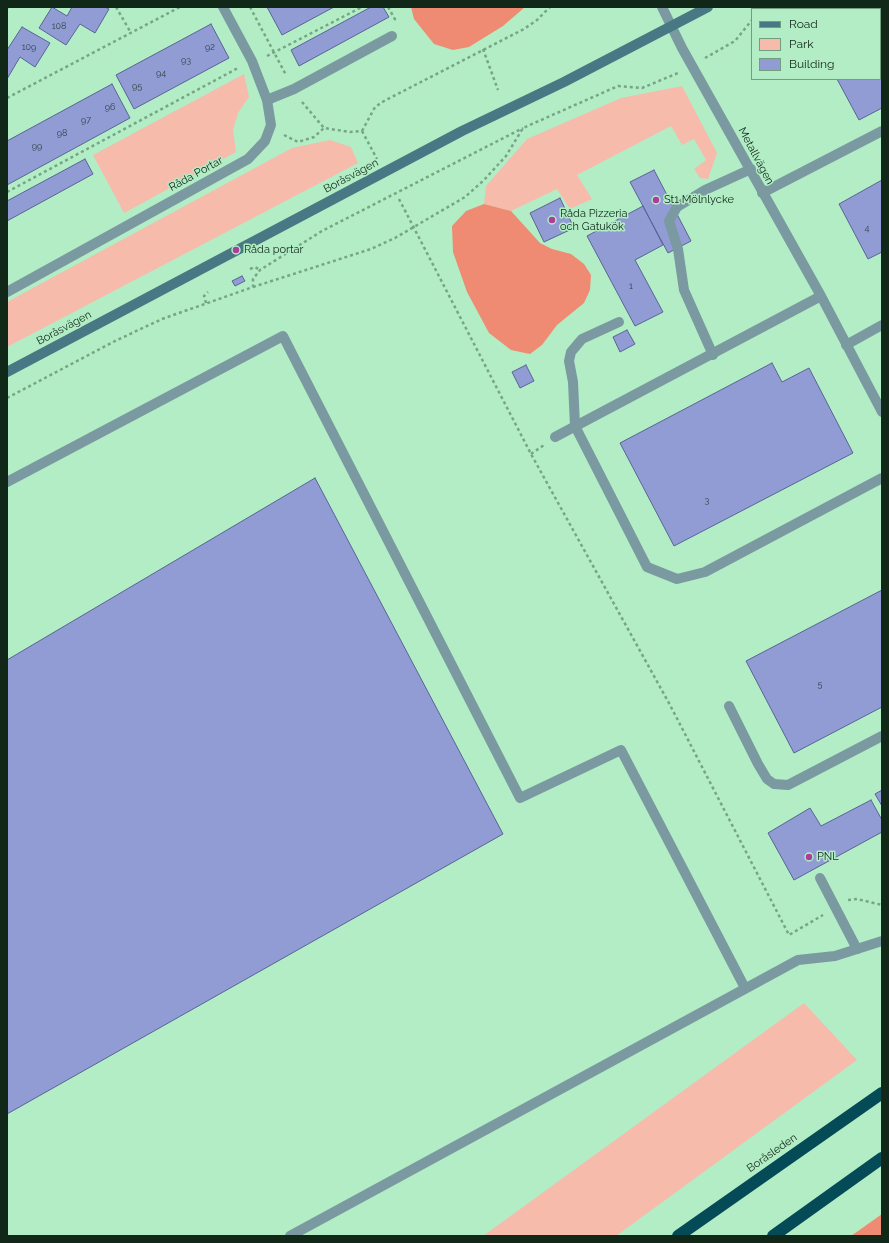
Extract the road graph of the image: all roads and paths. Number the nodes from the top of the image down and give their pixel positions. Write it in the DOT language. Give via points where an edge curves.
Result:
graph roads {
  1 [pos="116,7"];
  2 [pos="180,7"];
  3 [pos="223,7"];
  4 [pos="250,7"];
  5 [pos="362,7"];
  6 [pos="550,7"];
  7 [pos="662,7"];
  8 [pos="708,7"];
  9 [pos="751,21"];
  10 [pos="672,26"];
  11 [pos="131,33"];
  12 [pos="392,36"];
  13 [pos="483,49"];
  14 [pos="274,54"];
  15 [pos="252,61"];
  16 [pos="692,65"];
  17 [pos="294,89"];
  18 [pos="498,90"];
  19 [pos="7,98"];
  20 [pos="267,100"];
  21 [pos="271,125"];
  22 [pos="324,128"];
  23 [pos="523,128"];
  24 [pos="362,131"];
  25 [pos="882,131"];
  26 [pos="378,159"];
  27 [pos="751,170"];
  28 [pos="7,192"];
  29 [pos="762,193"];
  30 [pos="399,199"];
  31 [pos="414,226"];
  32 [pos="250,269"];
  33 [pos="260,270"];
  34 [pos="253,287"];
  35 [pos="7,292"];
  36 [pos="208,292"];
  37 [pos="821,296"];
  38 [pos="206,303"];
  39 [pos="620,322"];
  40 [pos="882,325"];
  41 [pos="846,345"];
  42 [pos="713,355"];
  43 [pos="7,372"];
  44 [pos="7,398"];
  45 [pos="882,412"];
  46 [pos="574,426"];
  47 [pos="555,437"];
  48 [pos="882,478"];
  49 [pos="7,482"];
  50 [pos="729,706"];
  51 [pos="882,736"];
  52 [pos="820,878"];
  53 [pos="789,935"];
  54 [pos="882,941"];
  55 [pos="857,949"];
  56 [pos="745,988"];
  57 [pos="882,1093"];
  58 [pos="882,1158"];
  59 [pos="290,1236"];
  60 [pos="678,1236"];
  61 [pos="773,1236"];
  1 -- 11 [label="path"];
  2 -- 11 [label="path"];
  3 -- 15 [label="street"];
  4 -- 14 [label="path"];
  5 -- 14 [label="path"];
  6 -- 13 [label="path" via="524,29"];
  7 -- 10 [label="street"];
  8 -- 10 [label="street, Boråsvägen"];
  9 -- 16 [label="path" via="735,41"];
  10 -- 16 [label="street, Metallvägen"];
  10 -- 43 [label="street, Boråsvägen" via="441,142"];
  11 -- 19 [label="path"];
  12 -- 17 [label="street"];
  13 -- 18 [label="path"];
  13 -- 24 [label="path" via="384,100 375,107"];
  14 -- 15 [label="path"];
  14 -- 17 [label="path"];
  15 -- 20 [label="street"];
  15 -- 28 [label="path"];
  16 -- 23 [label="path" via="642,88 618,86"];
  16 -- 27 [label="street, Metallvägen"];
  17 -- 20 [label="street"];
  17 -- 22 [label="path" via="312,117"];
  20 -- 21 [label="street"];
  21 -- 22 [label="path" via="284,136 298,142 314,137"];
  21 -- 35 [label="street, Råda Portar" via="265,141 248,159"];
  22 -- 24 [label="path"];
  23 -- 31 [label="path" via="506,156 484,180 465,197"];
  23 -- 33 [label="path" via="322,232"];
  24 -- 26 [label="path"];
  25 -- 29 [label="street"];
  27 -- 29 [label="street, Metallvägen"];
  27 -- 42 [label="street" via="705,190 677,207 669,221 678,249 684,290"];
  29 -- 37 [label="street, Metallvägen"];
  30 -- 31 [label="path"];
  31 -- 34 [label="path" via="371,249"];
  31 -- 53 [label="path" via="531,454 670,705"];
  32 -- 33 [label="path" via="255,267"];
  33 -- 34 [label="path" via="253,279"];
  34 -- 38 [label="path"];
  36 -- 38 [label="path" via="204,296"];
  37 -- 41 [label="street, Metallvägen"];
  37 -- 42 [label="street"];
  38 -- 44 [label="path" via="162,319 115,341"];
  39 -- 46 [label="street" via="582,339 571,352 569,361 573,382"];
  40 -- 41 [label="street"];
  41 -- 45 [label="street, Metallvägen"];
  42 -- 46 [label="street"];
  46 -- 47 [label="street"];
  46 -- 48 [label="street" via="647,567 677,578 705,572"];
  49 -- 56 [label="street" via="283,336 520,798 621,750"];
  50 -- 51 [label="street" via="758,764 767,779 774,784 788,785"];
  52 -- 55 [label="street"];
  54 -- 55 [label="street"];
  55 -- 56 [label="street" via="835,956 798,960"];
  56 -- 59 [label="street"];
  57 -- 60 [label="highway, Boråsleden"];
  58 -- 61 [label="highway"];
}
